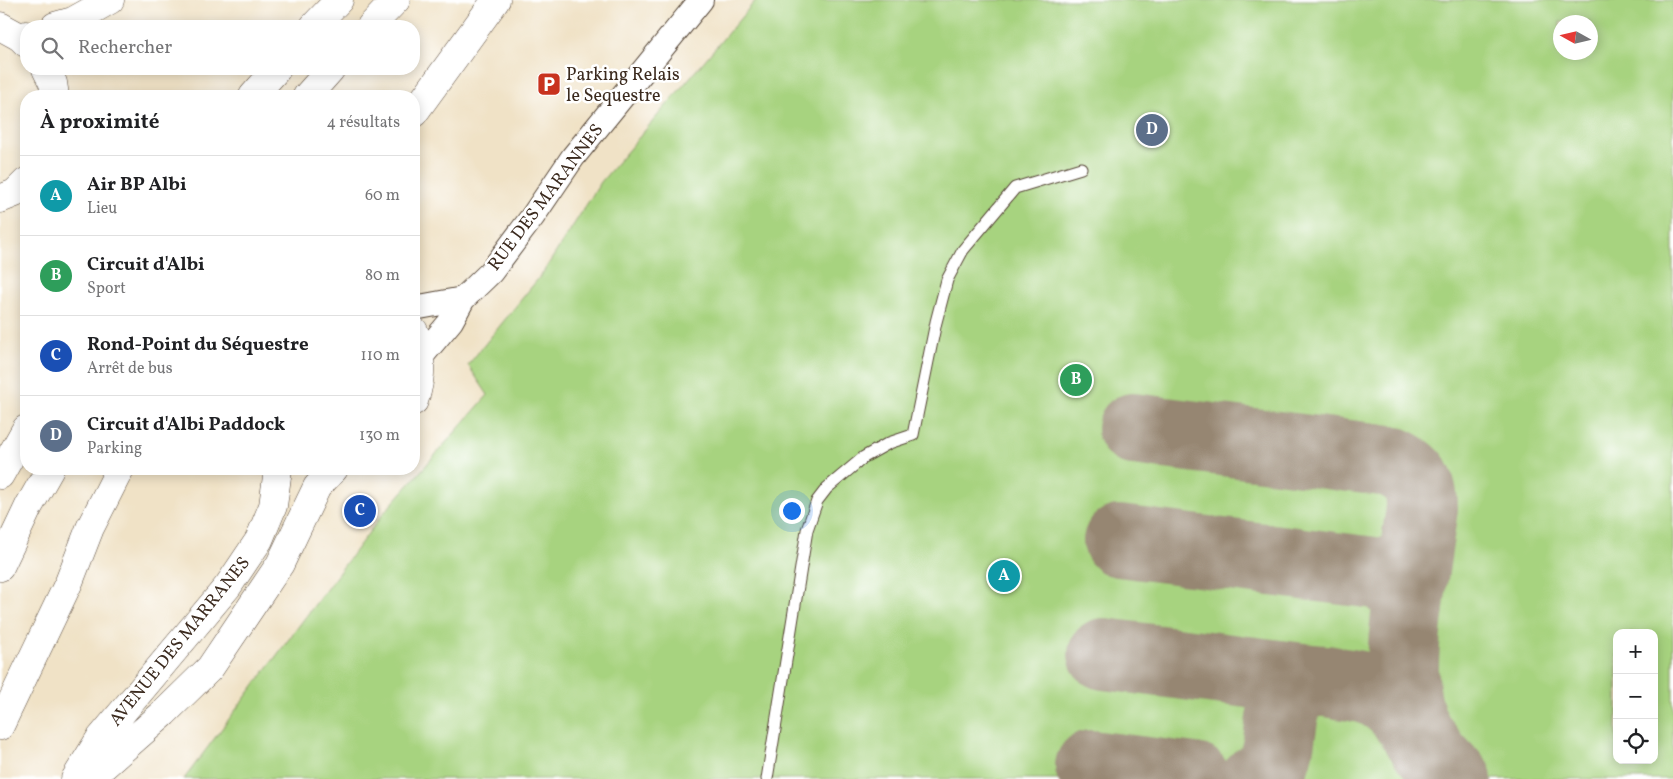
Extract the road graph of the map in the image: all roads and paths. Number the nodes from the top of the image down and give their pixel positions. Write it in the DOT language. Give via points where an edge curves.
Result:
graph roads {
  1 [pos="110,0"];
  2 [pos="339,0"];
  3 [pos="396,0"];
  4 [pos="496,0"];
  5 [pos="701,0"];
  6 [pos="75,20"];
  7 [pos="320,20"];
  8 [pos="377,20"];
  9 [pos="49,75"];
  10 [pos="272,75"];
  11 [pos="326,75"];
  12 [pos="54,90"];
  13 [pos="258,90"];
  14 [pos="312,90"];
  15 [pos="420,105"];
  16 [pos="1081,168"];
  17 [pos="463,299"];
  18 [pos="420,307"];
  19 [pos="420,358"];
  20 [pos="20,440"];
  21 [pos="0,475"];
  22 [pos="47,475"];
  23 [pos="117,475"];
  24 [pos="277,475"];
  25 [pos="329,475"];
  26 [pos="0,567"];
  27 [pos="0,726"];
  28 [pos="771,756"];
  29 [pos="75,779"];
  30 [pos="89,779"];
  31 [pos="767,779"];
  32 [pos="774,779"];
  1 -- 6 [label="main road"];
  2 -- 7 [label="main road"];
  3 -- 8 [label="main road"];
  4 -- 15 [label="main road"];
  5 -- 17 [label="street, RUE DES MARANNES" via="572,157 491,272"];
  9 -- 12 [label="main road"];
  10 -- 13 [label="main road"];
  11 -- 14 [label="main road"];
  16 -- 28 [label="lane" via="1015,188 964,250 947,280 912,435 864,457 827,488 817,501 807,530"];
  17 -- 18 [label="street"];
  17 -- 19 [label="street, RUE DES MARANNES"];
  20 -- 21 [label="main road"];
  22 -- 26 [label="main road"];
  23 -- 27 [label="main road"];
  24 -- 29 [label="main road, AVENUE DES MARRANES" via="273,506 259,540 228,586 99,740"];
  25 -- 30 [label="main road, AVENUE DES MARRANES" via="317,488 280,564 210,668"];
  28 -- 31 [label="lane"];
  28 -- 32 [label="lane"];
}
